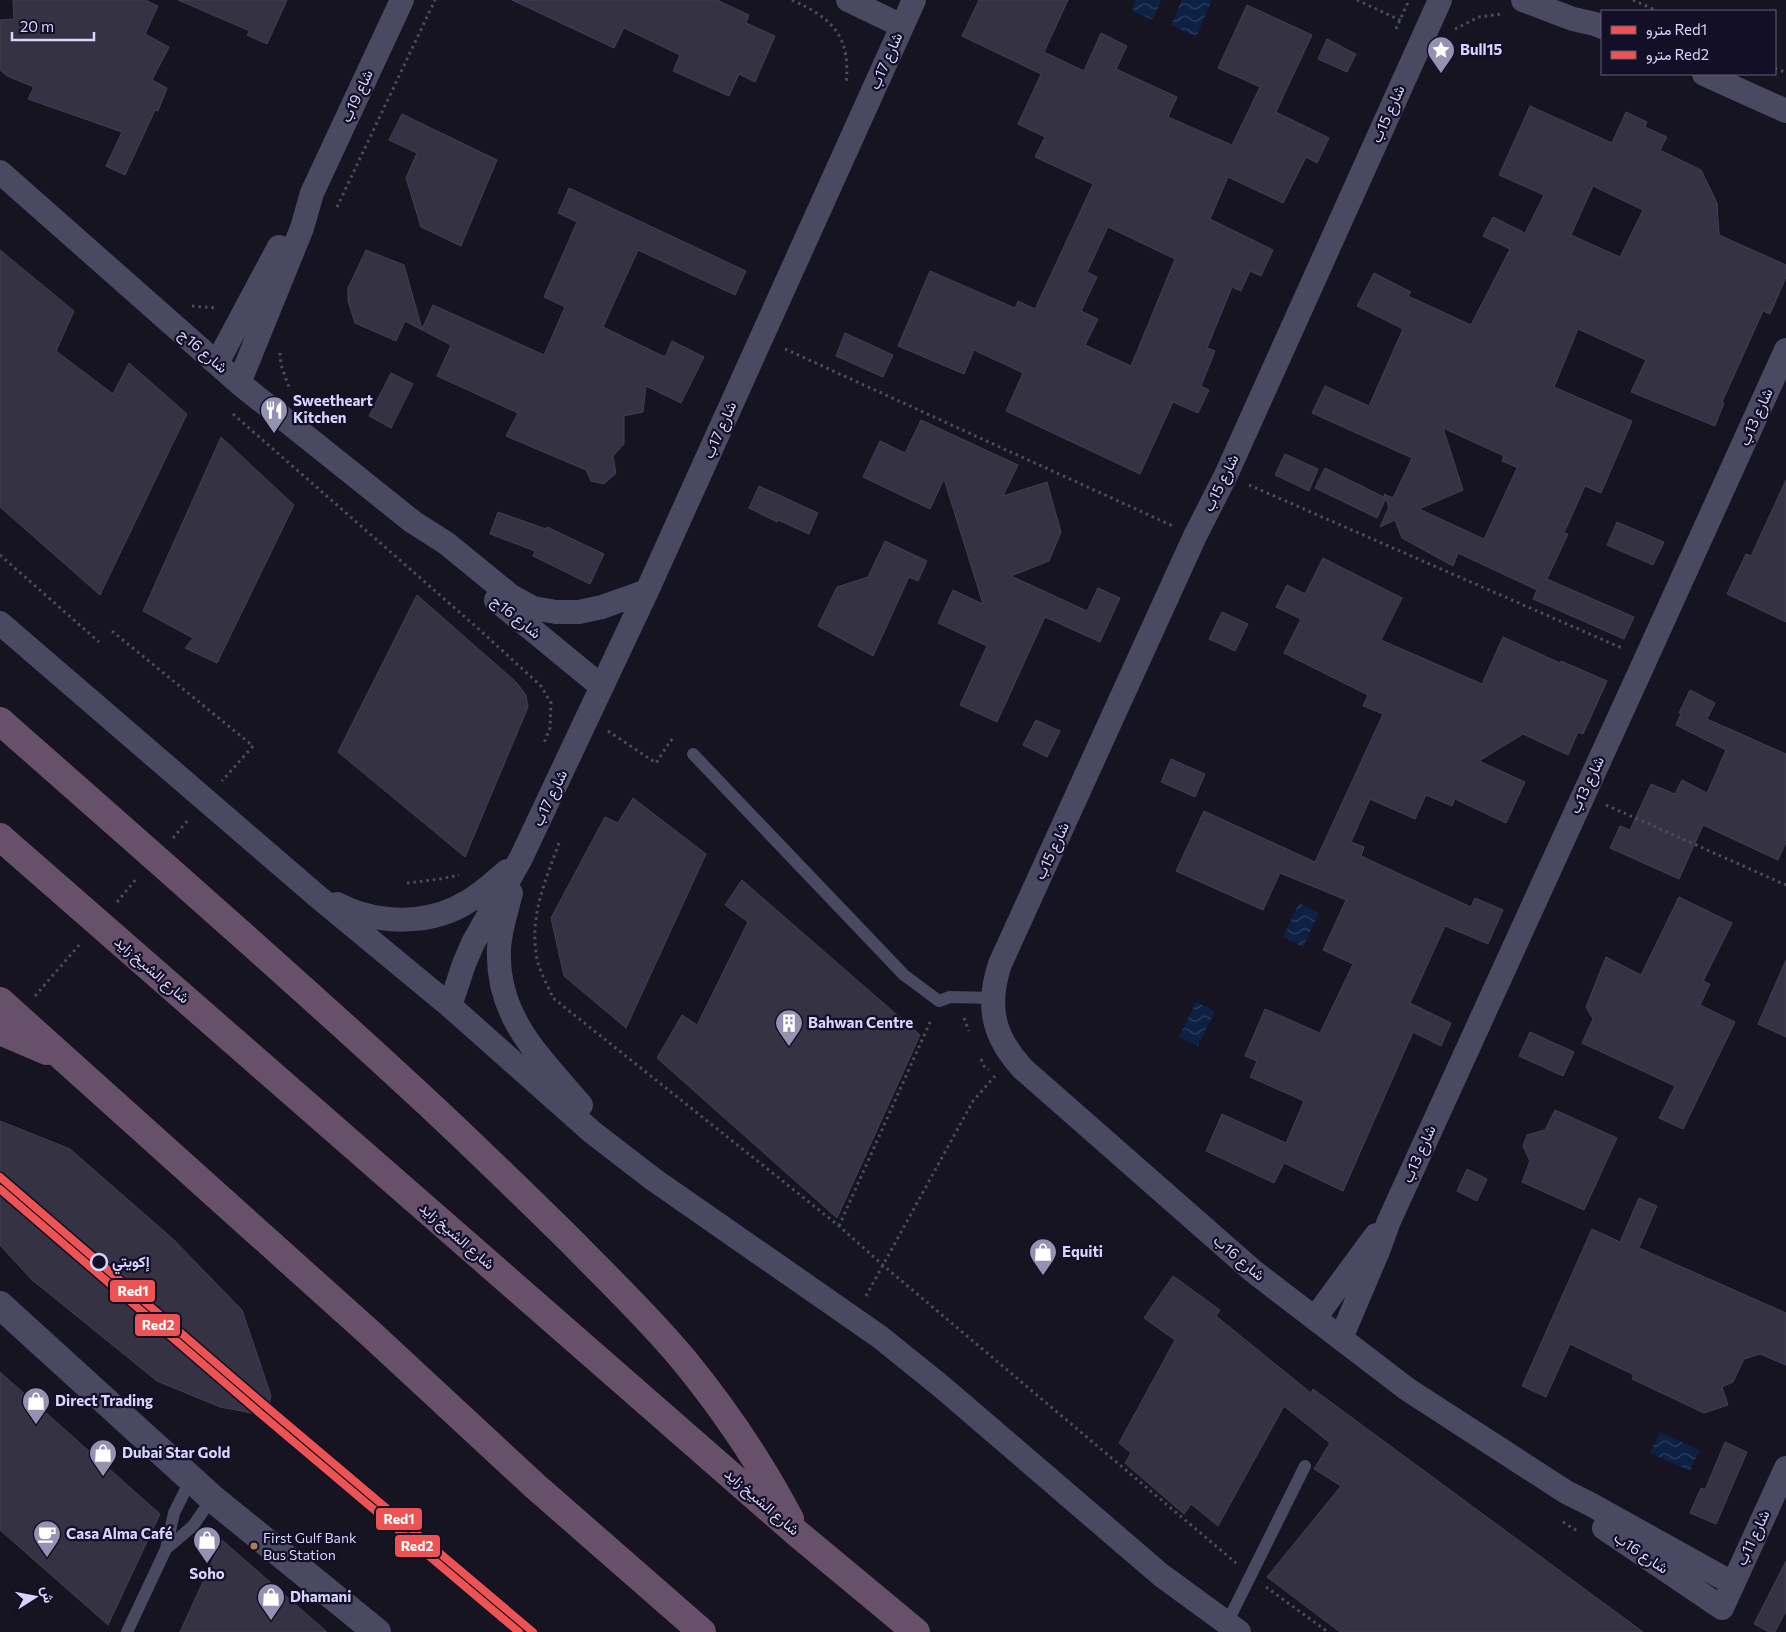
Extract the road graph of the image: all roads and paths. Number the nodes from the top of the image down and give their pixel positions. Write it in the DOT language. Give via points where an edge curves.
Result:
graph roads {
  1 [pos="402,0"];
  2 [pos="435,0"];
  3 [pos="792,0"];
  4 [pos="848,0"];
  5 [pos="914,0"];
  6 [pos="1409,0"];
  7 [pos="1440,0"];
  8 [pos="1523,0"];
  9 [pos="1561,0"];
  10 [pos="1633,0"];
  11 [pos="1655,10"];
  12 [pos="1400,20"];
  13 [pos="1599,25"];
  14 [pos="902,26"];
  15 [pos="1706,75"];
  16 [pos="846,88"];
  17 [pos="1786,111"];
  18 [pos="0,172"];
  19 [pos="312,193"];
  20 [pos="335,211"];
  21 [pos="188,306"];
  22 [pos="221,307"];
  23 [pos="761,338"];
  24 [pos="280,349"];
  25 [pos="1786,350"];
  26 [pos="217,363"];
  27 [pos="239,383"];
  28 [pos="291,392"];
  29 [pos="228,410"];
  30 [pos="1226,475"];
  31 [pos="413,522"];
  32 [pos="1174,527"];
  33 [pos="0,555"];
  34 [pos="647,591"];
  35 [pos="0,623"];
  36 [pos="112,632"];
  37 [pos="99,642"];
  38 [pos="1647,659"];
  39 [pos="602,687"];
  40 [pos="0,721"];
  41 [pos="606,729"];
  42 [pos="544,744"];
  43 [pos="693,754"];
  44 [pos="221,783"];
  45 [pos="1583,795"];
  46 [pos="195,813"];
  47 [pos="0,837"];
  48 [pos="169,843"];
  49 [pos="521,858"];
  50 [pos="143,872"];
  51 [pos="465,874"];
  52 [pos="407,883"];
  53 [pos="1786,885"];
  54 [pos="317,896"];
  55 [pos="117,902"];
  56 [pos="84,940"];
  57 [pos="1000,964"];
  58 [pos="965,998"];
  59 [pos="992,998"];
  60 [pos="32,999"];
  61 [pos="0,1001"];
  62 [pos="939,1001"];
  63 [pos="450,1006"];
  64 [pos="0,1031"];
  65 [pos="970,1035"];
  66 [pos="1012,1057"];
  67 [pos="980,1058"];
  68 [pos="66,1059"];
  69 [pos="996,1076"];
  70 [pos="625,1157"];
  71 [pos="1389,1221"];
  72 [pos="839,1226"];
  73 [pos="0,1305"];
  74 [pos="854,1318"];
  75 [pos="1315,1318"];
  76 [pos="1341,1338"];
  77 [pos="1304,1466"];
  78 [pos="1786,1468"];
  79 [pos="191,1479"];
  80 [pos="1566,1492"];
  81 [pos="212,1498"];
  82 [pos="1558,1518"];
  83 [pos="798,1534"];
  84 [pos="1583,1535"];
  85 [pos="166,1549"];
  86 [pos="1732,1583"];
  87 [pos="1722,1608"];
  88 [pos="1233,1628"];
  89 [pos="127,1632"];
  90 [pos="376,1632"];
  91 [pos="702,1632"];
  92 [pos="916,1632"];
  1 -- 19 [label="street, شاع 19ب"];
  2 -- 20 [label="path"];
  3 -- 16 [label="path" via="819,13 842,37 848,66"];
  4 -- 14 [label="street"];
  5 -- 14 [label="street, شارع 17ب"];
  6 -- 12 [label="path"];
  7 -- 30 [label="street, شارع 15ب"];
  8 -- 13 [label="street" via="1572,19"];
  9 -- 13 [label="street"];
  10 -- 11 [label="path"];
  14 -- 23 [label="street, شارع 17ب"];
  15 -- 17 [label="street"];
  18 -- 26 [label="street, شارع 16ج"];
  19 -- 26 [label="street, شاع 19ب" via="296,214"];
  19 -- 27 [label="street, شاع 19ب" via="302,228"];
  21 -- 22 [label="path"];
  23 -- 32 [label="path"];
  23 -- 34 [label="street, شارع 17ب"];
  24 -- 28 [label="path" via="281,365"];
  25 -- 38 [label="street, شارع 13ب"];
  26 -- 27 [label="street, شارع 16ج"];
  27 -- 31 [label="street, شارع 16ج"];
  29 -- 42 [label="path" via="541,686 551,702 550,728"];
  30 -- 38 [label="path"];
  30 -- 57 [label="street, شارع 15ب" via="1195,536"];
  31 -- 34 [label="street, شارع 16ج" via="446,543 511,596 533,608 579,612"];
  31 -- 39 [label="street, شارع 16ج" via="438,552"];
  33 -- 37 [label="path"];
  34 -- 39 [label="street, شارع 17ب"];
  35 -- 54 [label="street"];
  36 -- 44 [label="path" via="253,746"];
  38 -- 45 [label="street, شارع 13ب"];
  39 -- 49 [label="street, شارع 17ب"];
  40 -- 83 [label="highway" via="435,1109 641,1312 715,1399 773,1488"];
  41 -- 43 [label="path" via="656,763 671,740"];
  43 -- 62 [label="lane" via="904,975"];
  45 -- 53 [label="path"];
  45 -- 71 [label="street, شارع 13ب"];
  46 -- 48 [label="path"];
  47 -- 83 [label="highway, شارع الشيخ زايد"];
  49 -- 54 [label="street, شارع 17ب" via="467,903 426,918 383,919"];
  49 -- 63 [label="street, شارع 17ب" via="473,942"];
  49 -- 70 [label="street, شارع 17ب" via="499,948 499,968 508,1007 527,1042"];
  50 -- 55 [label="path"];
  51 -- 52 [label="path"];
  54 -- 63 [label="street"];
  56 -- 60 [label="path"];
  57 -- 59 [label="street, شارع 16ب"];
  58 -- 59 [label="lane"];
  58 -- 62 [label="lane" via="950,997"];
  58 -- 65 [label="path" via="961,1011"];
  59 -- 66 [label="street, شارع 16ب" via="997,1030"];
  61 -- 68 [label="highway"];
  62 -- 72 [label="path"];
  63 -- 70 [label="street" via="592,1132"];
  64 -- 68 [label="highway"];
  66 -- 69 [label="path"];
  66 -- 75 [label="street, شارع 16ب" via="1253,1271"];
  67 -- 69 [label="path"];
  68 -- 91 [label="highway" via="535,1486"];
  69 -- 74 [label="path" via="973,1101"];
  70 -- 74 [label="street" via="653,1180"];
  71 -- 75 [label="street, شارع 13ب" via="1371,1240"];
  71 -- 76 [label="street, شارع 13ب"];
  73 -- 79 [label="street"];
  74 -- 88 [label="street" via="912,1362 1161,1575"];
  75 -- 76 [label="street, شارع 16ب"];
  76 -- 80 [label="street, شارع 16ب" via="1407,1389"];
  77 -- 88 [label="lane"];
  78 -- 86 [label="street, شارع 11ب"];
  79 -- 81 [label="street"];
  79 -- 85 [label="lane" via="174,1513"];
  80 -- 86 [label="street, شارع 16ب"];
  80 -- 87 [label="street, شارع 16ب" via="1594,1522"];
  81 -- 85 [label="lane" via="193,1526"];
  81 -- 90 [label="street"];
  82 -- 84 [label="path"];
  83 -- 92 [label="highway, شارع الشيخ زايد"];
  85 -- 89 [label="lane"];
  86 -- 87 [label="street, شارع 11ب"];
}
